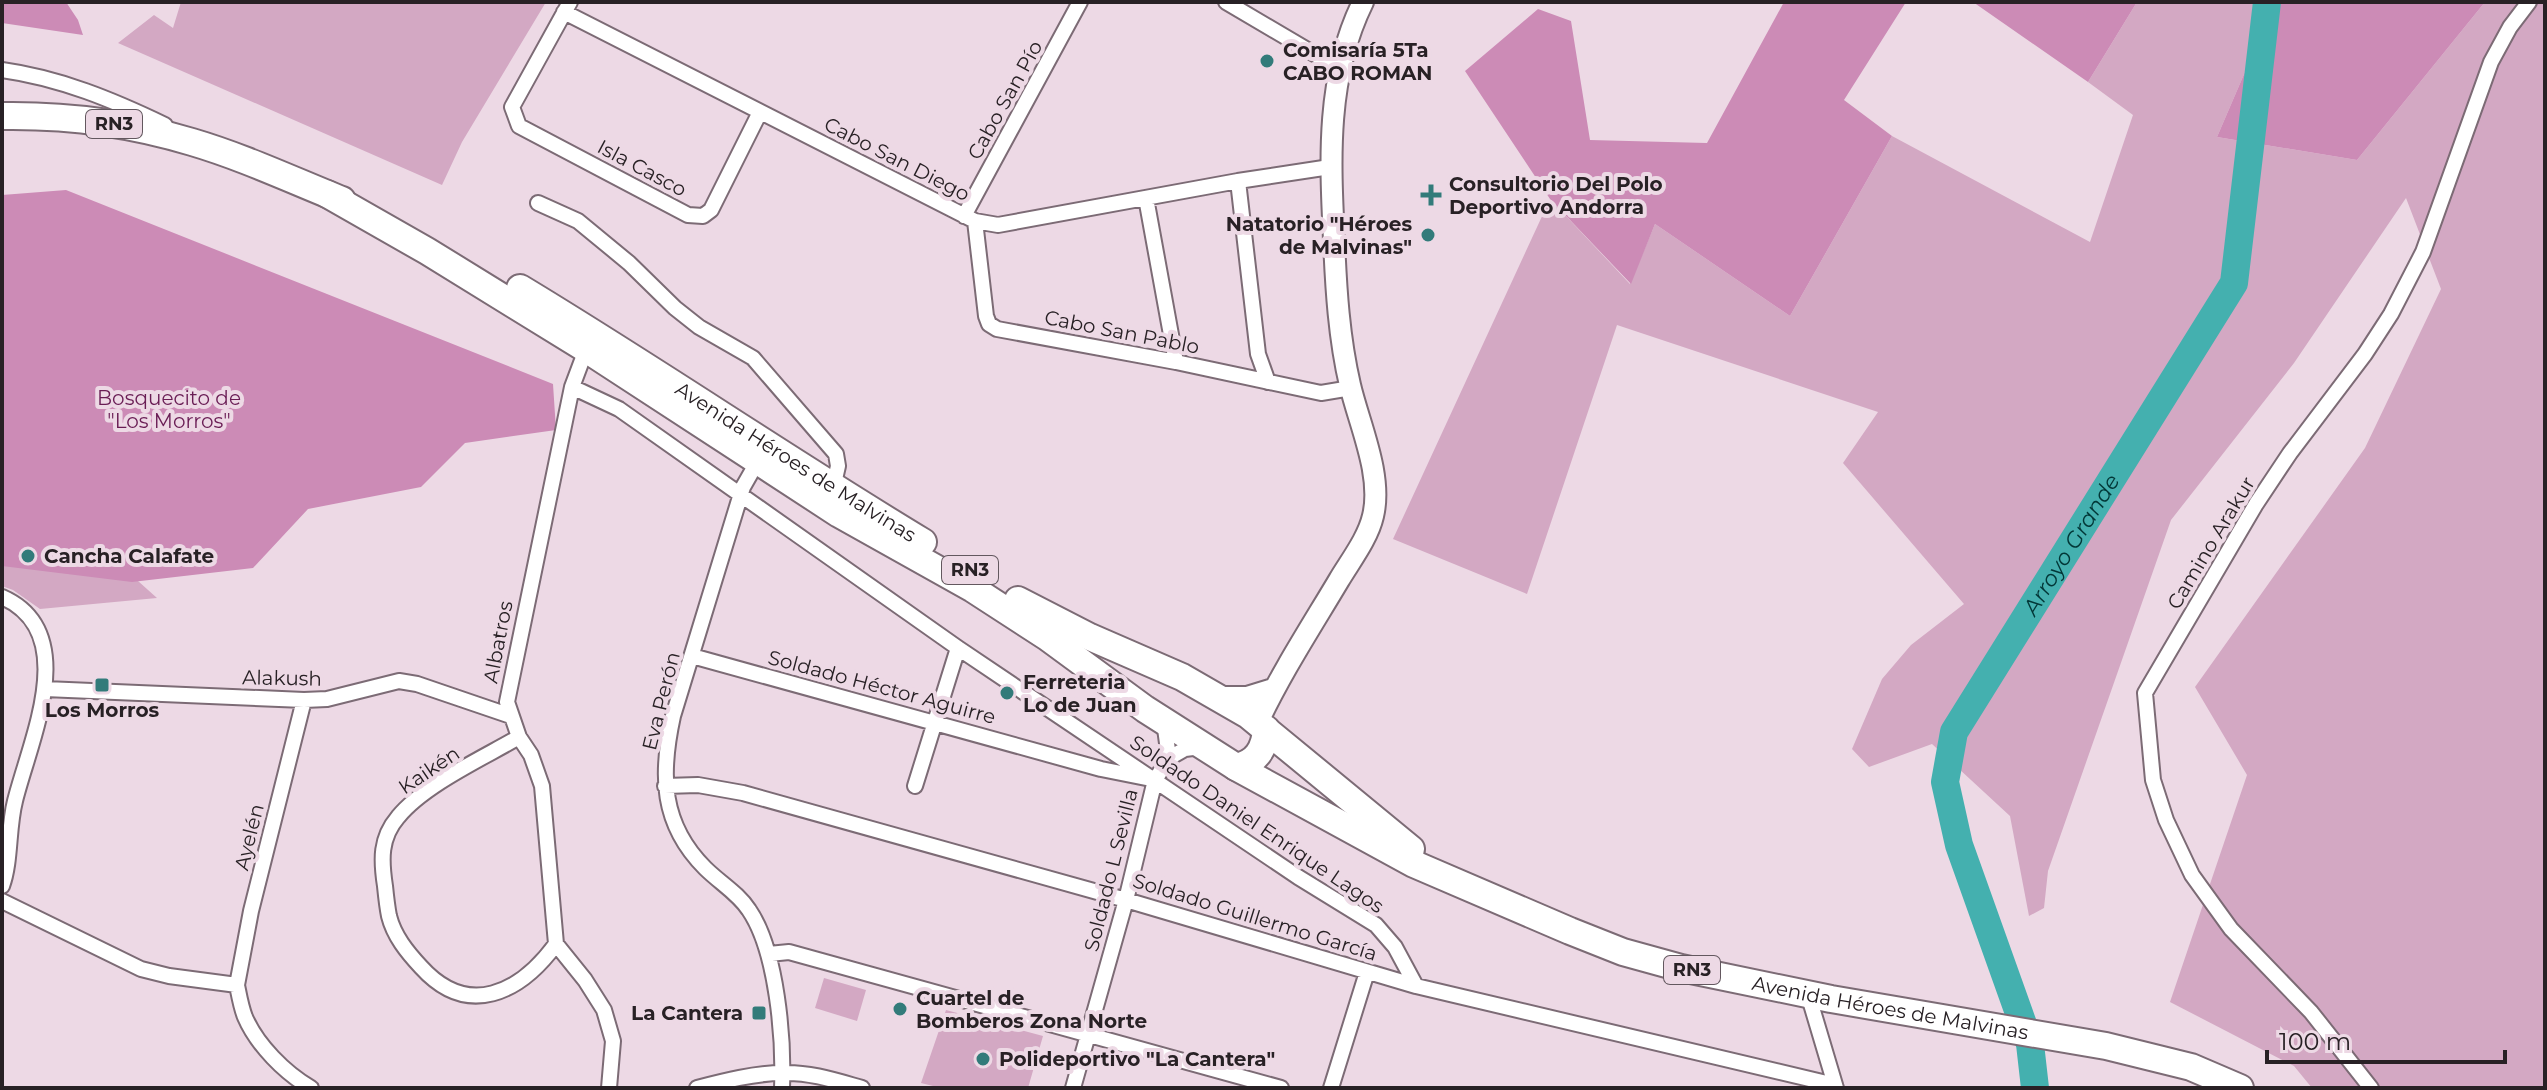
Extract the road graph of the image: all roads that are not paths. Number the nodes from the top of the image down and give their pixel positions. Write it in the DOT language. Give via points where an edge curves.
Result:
graph roads {
  1 [pos="1080,2"];
  2 [pos="1226,2"];
  3 [pos="1363,2"];
  4 [pos="2529,2"];
  5 [pos="567,7"];
  6 [pos="1338,68"];
  7 [pos="2,70"];
  8 [pos="760,112"];
  9 [pos="2,116"];
  10 [pos="223,152"];
  11 [pos="1330,167"];
  12 [pos="1238,181"];
  13 [pos="1146,198"];
  14 [pos="538,203"];
  15 [pos="970,219"];
  16 [pos="591,341"];
  17 [pos="1176,362"];
  18 [pos="1268,382"];
  19 [pos="572,387"];
  20 [pos="1351,388"];
  21 [pos="762,453"];
  22 [pos="833,488"];
  23 [pos="740,496"];
  24 [pos="2,597"];
  25 [pos="958,648"];
  26 [pos="692,656"];
  27 [pos="1182,677"];
  28 [pos="45,689"];
  29 [pos="1273,689"];
  30 [pos="1218,697"];
  31 [pos="304,700"];
  32 [pos="511,716"];
  33 [pos="1161,719"];
  34 [pos="936,722"];
  35 [pos="1262,726"];
  36 [pos="519,737"];
  37 [pos="1203,747"];
  38 [pos="1169,758"];
  39 [pos="1236,767"];
  40 [pos="1155,780"];
  41 [pos="665,786"];
  42 [pos="915,786"];
  43 [pos="1453,880"];
  44 [pos="2,886"];
  45 [pos="1126,900"];
  46 [pos="2,901"];
  47 [pos="556,944"];
  48 [pos="769,954"];
  49 [pos="1367,972"];
  50 [pos="237,985"];
  51 [pos="1416,986"];
  52 [pos="1808,994"];
  53 [pos="1087,1035"];
  54 [pos="782,1080"];
  55 [pos="1836,1086"];
  56 [pos="311,1088"];
  57 [pos="609,1088"];
  58 [pos="697,1088"];
  59 [pos="862,1088"];
  60 [pos="1073,1088"];
  61 [pos="1281,1088"];
  62 [pos="1331,1088"];
  63 [pos="2240,1088"];
  64 [pos="2371,1088"];
  1 -- 15 [label="street, Cabo San Pío"];
  2 -- 6 [label="street"];
  3 -- 6 [label="street"];
  4 -- 64 [label="street, Camino Arakur" via="2491,62 2423,252 2391,314 2256,504 2145,693 2153,780 2192,875 2231,929 2311,1012"];
  5 -- 8 [label="street, Cabo San Diego"];
  5 -- 8 [label="street, Isla Casco" via="512,107 519,126 688,215 703,216 711,210"];
  6 -- 11 [label="street"];
  7 -- 10 [label="street" via="117,102"];
  8 -- 15 [label="street, Cabo San Diego"];
  9 -- 10 [label="highway, Avenida Héroes de Malvinas / RN3" via="109,123"];
  10 -- 16 [label="highway, Avenida Héroes de Malvinas / RN3" via="327,194"];
  11 -- 12 [label="street, Cabo San Diego"];
  11 -- 20 [label="street" via="1343,349"];
  12 -- 13 [label="street, Cabo San Diego"];
  12 -- 18 [label="street" via="1258,354"];
  13 -- 15 [label="street, Cabo San Diego" via="998,225"];
  13 -- 17 [label="street"];
  14 -- 22 [label="street" via="578,221 699,327 753,358 836,454"];
  15 -- 17 [label="street, Cabo San Pablo" via="989,324"];
  16 -- 19 [label="street, Albatros"];
  16 -- 21 [label="highway, Avenida Héroes de Malvinas / RN3"];
  17 -- 18 [label="street, Cabo San Pablo"];
  18 -- 20 [label="street, Cabo San Pablo" via="1321,393"];
  19 -- 23 [label="street, Soldado Daniel Enrique Lagos" via="619,409"];
  19 -- 32 [label="street, Albatros" via="509,682"];
  20 -- 29 [label="street" via="1367,441 1375,490 1373,516"];
  21 -- 22 [label="highway, Avenida Héroes de Malvinas / RN3"];
  21 -- 23 [label="street, Eva Perón"];
  21 -- 33 [label="highway, Avenida Héroes de Malvinas / RN3" via="852,522 973,589"];
  22 -- 27 [label="highway, Avenida Héroes de Malvinas / RN3" via="1027,605"];
  23 -- 25 [label="street, Soldado Daniel Enrique Lagos"];
  23 -- 26 [label="street, Eva Perón"];
  24 -- 28 [label="street" via="31,617 40,633 46,654"];
  25 -- 34 [label="street"];
  25 -- 40 [label="street, Soldado Daniel Enrique Lagos"];
  26 -- 34 [label="street, Soldado Héctor Aguirre"];
  26 -- 41 [label="street, Eva Perón" via="666,749"];
  27 -- 30 [label="highway, Avenida Héroes de Malvinas / RN3"];
  27 -- 33 [label="highway" via="1161,690 1156,706"];
  28 -- 31 [label="street, Alakush"];
  28 -- 44 [label="street" via="14,803"];
  29 -- 30 [label="street" via="1247,697"];
  29 -- 35 [label="street"];
  30 -- 35 [label="highway, Avenida Héroes de Malvinas / RN3"];
  31 -- 32 [label="street, Alakush" via="399,681"];
  31 -- 50 [label="street, Ayelén"];
  32 -- 36 [label="street, Albatros"];
  33 -- 37 [label="highway, Avenida Héroes de Malvinas / RN3"];
  33 -- 38 [label="street"];
  34 -- 40 [label="street, Soldado Héctor Aguirre"];
  34 -- 42 [label="street"];
  35 -- 39 [label="highway" via="1261,751"];
  35 -- 43 [label="highway, Avenida Héroes de Malvinas / RN3"];
  36 -- 47 [label="street, Albatros" via="542,786"];
  36 -- 47 [label="street, Kaikén" via="414,799 397,818 385,836 381,860 390,918 403,948 431,978 468,997 507,990 542,963"];
  37 -- 38 [label="street"];
  37 -- 39 [label="highway, Avenida Héroes de Malvinas / RN3"];
  38 -- 40 [label="street, Soldado L Sevilla"];
  39 -- 43 [label="highway, Avenida Héroes de Malvinas / RN3"];
  40 -- 45 [label="street, Soldado L Sevilla"];
  40 -- 51 [label="street, Soldado Daniel Enrique Lagos" via="1376,925"];
  41 -- 45 [label="street, Soldado Guillermo García" via="743,793"];
  41 -- 48 [label="street, Eva Perón" via="672,820 686,848 751,912"];
  43 -- 52 [label="highway, Avenida Héroes de Malvinas / RN3" via="1623,952"];
  45 -- 49 [label="street, Soldado Guillermo García"];
  45 -- 53 [label="street, Soldado L Sevilla"];
  46 -- 50 [label="street" via="141,969"];
  47 -- 57 [label="street" via="604,1010 613,1041"];
  48 -- 53 [label="street" via="789,952"];
  48 -- 54 [label="street, Eva Perón"];
  49 -- 51 [label="street, Soldado Guillermo García"];
  49 -- 62 [label="street"];
  50 -- 56 [label="street" via="245,1017 265,1048"];
  51 -- 55 [label="street, Soldado Guillermo García"];
  52 -- 55 [label="street"];
  52 -- 63 [label="highway, Avenida Héroes de Malvinas / RN3" via="2106,1046 2191,1067"];
  53 -- 60 [label="street, Soldado L Sevilla"];
  53 -- 61 [label="street"];
  54 -- 58 [label="street" via="718,1082"];
  54 -- 59 [label="street" via="828,1078"];
}
